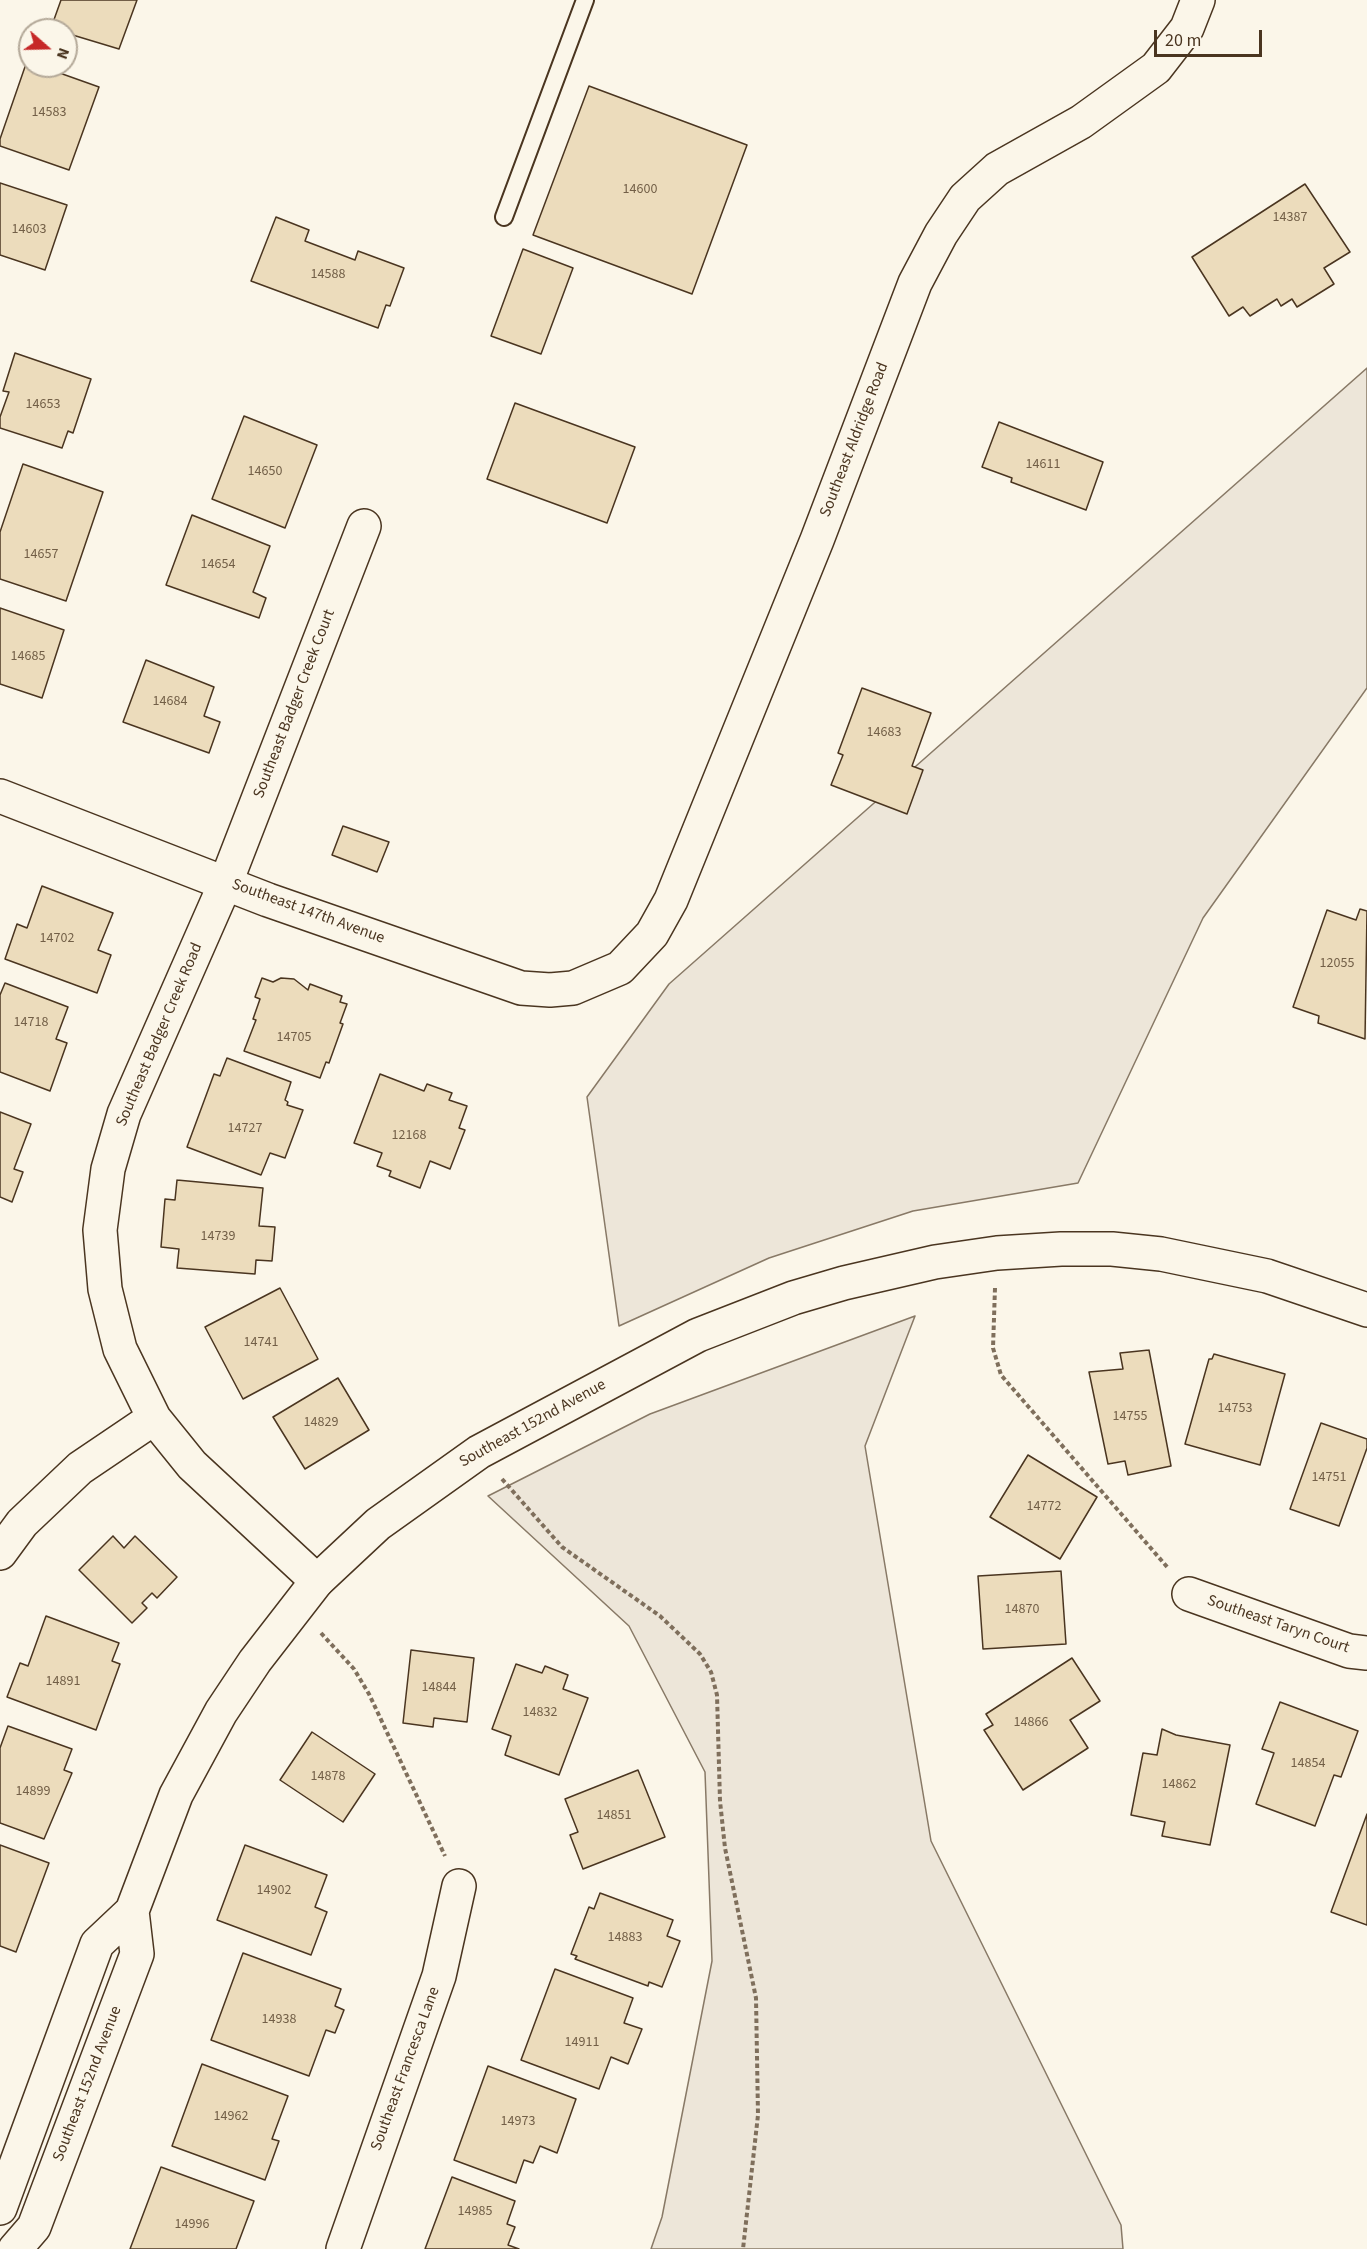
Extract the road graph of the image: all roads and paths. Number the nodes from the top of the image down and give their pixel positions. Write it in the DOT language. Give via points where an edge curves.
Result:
graph roads {
  1 [pos="585,0"];
  2 [pos="1198,0"];
  3 [pos="504,217"];
  4 [pos="364,526"];
  5 [pos="0,796"];
  6 [pos="226,882"];
  7 [pos="620,968"];
  8 [pos="997,1252"];
  9 [pos="1367,1310"];
  10 [pos="154,1418"];
  11 [pos="478,1452"];
  12 [pos="0,1553"];
  13 [pos="317,1581"];
  14 [pos="1189,1594"];
  15 [pos="295,1610"];
  16 [pos="1367,1653"];
  17 [pos="459,1886"];
  18 [pos="132,1911"];
  19 [pos="0,2208"];
  20 [pos="15,2249"];
  21 [pos="343,2249"];
  22 [pos="743,2249"];
  1 -- 3 [label="lane"];
  2 -- 7 [label="street, Southeast Aldridge Road" via="1187,28 1156,68 1081,122 997,169 965,198 941,234 915,283 817,540 671,900 652,934"];
  4 -- 6 [label="street, Southeast Badger Creek Court"];
  5 -- 6 [label="street, Southeast 147th Avenue"];
  6 -- 7 [label="street, Southeast 147th Avenue" via="520,988 573,988"];
  6 -- 10 [label="street, Southeast Badger Creek Road" via="124,1114 108,1169 100,1230 105,1289 120,1349"];
  8 -- 9 [label="street, Southeast 152nd Avenue" via="1112,1249 1199,1260 1257,1273"];
  8 -- 11 [label="street, Southeast 152nd Avenue" via="890,1271 757,1311 698,1335"];
  8 -- 14 [label="path" via="993,1348 1001,1375"];
  10 -- 12 [label="street" via="80,1468 22,1523"];
  10 -- 13 [label="street, Southeast Badger Creek Road" via="192,1466"];
  11 -- 13 [label="street, Southeast 152nd Avenue" via="378,1524"];
  11 -- 22 [label="path" via="562,1547 660,1616 700,1654 711,1672 717,1695 724,1848 756,1998 758,2115"];
  13 -- 15 [label="street, Southeast 152nd Avenue"];
  14 -- 16 [label="street, Southeast Taryn Court" via="1348,1651"];
  15 -- 17 [label="path" via="338,1649 369,1694"];
  15 -- 18 [label="street, Southeast 152nd Avenue" via="255,1661 195,1756"];
  17 -- 21 [label="street, Southeast Francesca Lane" via="439,1976"];
  18 -- 19 [label="street, Southeast 152nd Avenue" via="97,1944"];
  18 -- 20 [label="street, Southeast 152nd Avenue" via="136,1954 34,2227"];
}
